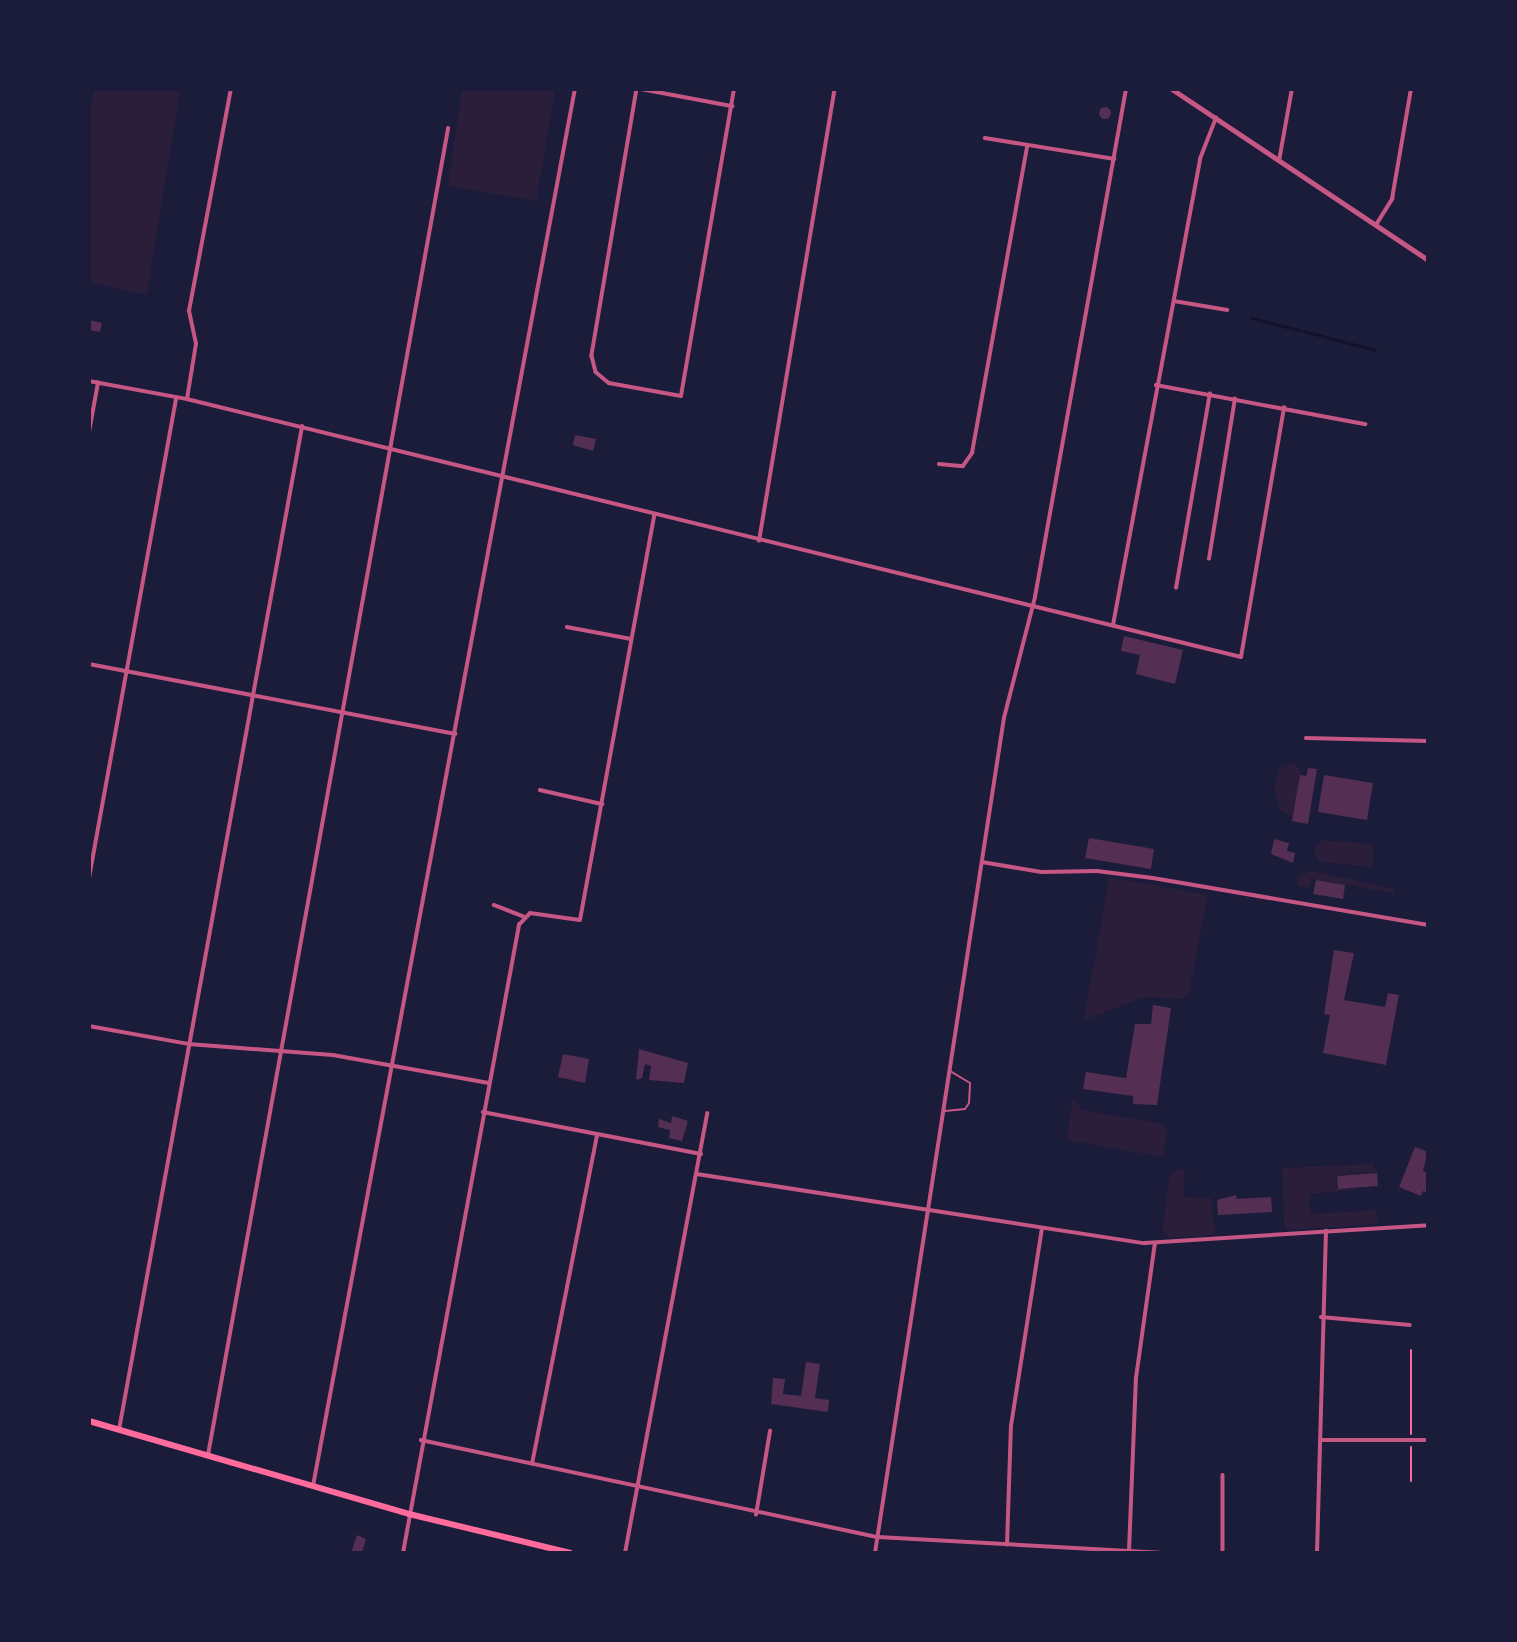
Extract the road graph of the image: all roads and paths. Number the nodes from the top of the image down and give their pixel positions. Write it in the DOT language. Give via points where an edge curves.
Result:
graph roads {
  1 [pos="231,89"];
  2 [pos="575,89"];
  3 [pos="639,89"];
  4 [pos="734,89"];
  5 [pos="835,89"];
  6 [pos="1126,89"];
  7 [pos="1172,89"];
  8 [pos="1292,89"];
  9 [pos="1411,89"];
  10 [pos="732,106"];
  11 [pos="1216,118"];
  12 [pos="448,129"];
  13 [pos="985,138"];
  14 [pos="1027,146"];
  15 [pos="1114,159"];
  16 [pos="1279,161"];
  17 [pos="1376,225"];
  18 [pos="1428,260"];
  19 [pos="1174,300"];
  20 [pos="1227,310"];
  21 [pos="89,381"];
  22 [pos="98,383"];
  23 [pos="1156,385"];
  24 [pos="1210,394"];
  25 [pos="176,397"];
  26 [pos="187,399"];
  27 [pos="1235,399"];
  28 [pos="1284,408"];
  29 [pos="1365,425"];
  30 [pos="302,427"];
  31 [pos="89,432"];
  32 [pos="389,449"];
  33 [pos="939,464"];
  34 [pos="503,478"];
  35 [pos="654,514"];
  36 [pos="759,541"];
  37 [pos="1209,559"];
  38 [pos="1176,588"];
  39 [pos="1032,608"];
  40 [pos="1113,625"];
  41 [pos="568,626"];
  42 [pos="631,639"];
  43 [pos="89,664"];
  44 [pos="127,670"];
  45 [pos="254,695"];
  46 [pos="340,712"];
  47 [pos="455,734"];
  48 [pos="1306,738"];
  49 [pos="1428,741"];
  50 [pos="540,790"];
  51 [pos="601,804"];
  52 [pos="982,862"];
  53 [pos="89,878"];
  54 [pos="494,905"];
  55 [pos="523,916"];
  56 [pos="1428,925"];
  57 [pos="89,1026"];
  58 [pos="189,1044"];
  59 [pos="278,1051"];
  60 [pos="394,1066"];
  61 [pos="950,1071"];
  62 [pos="488,1083"];
  63 [pos="944,1111"];
  64 [pos="483,1112"];
  65 [pos="707,1114"];
  66 [pos="597,1135"];
  67 [pos="701,1154"];
  68 [pos="697,1174"];
  69 [pos="929,1210"];
  70 [pos="1428,1225"];
  71 [pos="1042,1227"];
  72 [pos="1326,1231"];
  73 [pos="1155,1243"];
  74 [pos="1321,1317"];
  75 [pos="1410,1325"];
  76 [pos="1411,1350"];
  77 [pos="89,1421"];
  78 [pos="119,1430"];
  79 [pos="770,1431"];
  80 [pos="421,1440"];
  81 [pos="1320,1440"];
  82 [pos="1410,1440"];
  83 [pos="1428,1440"];
  84 [pos="208,1455"];
  85 [pos="532,1464"];
  86 [pos="1223,1475"];
  87 [pos="1411,1480"];
  88 [pos="313,1486"];
  89 [pos="638,1488"];
  90 [pos="409,1514"];
  91 [pos="756,1515"];
  92 [pos="878,1537"];
  93 [pos="1007,1545"];
  94 [pos="1129,1552"];
  95 [pos="402,1553"];
  96 [pos="570,1553"];
  97 [pos="625,1553"];
  98 [pos="875,1553"];
  99 [pos="1160,1553"];
  100 [pos="1223,1553"];
  101 [pos="1317,1553"];
  1 -- 26 [label="street" via="189,312 196,344"];
  2 -- 34 [label="street"];
  3 -- 10 [label="street"];
  3 -- 10 [label="street" via="592,356 596,372 609,383 681,396"];
  4 -- 10 [label="street"];
  5 -- 36 [label="street"];
  6 -- 15 [label="street"];
  7 -- 11 [label="street"];
  8 -- 16 [label="street"];
  9 -- 17 [label="street" via="1392,199"];
  11 -- 16 [label="street"];
  11 -- 19 [label="street" via="1200,159"];
  12 -- 32 [label="street"];
  13 -- 14 [label="street"];
  14 -- 15 [label="street"];
  14 -- 33 [label="street" via="972,453 963,466"];
  15 -- 39 [label="street"];
  16 -- 17 [label="street"];
  17 -- 18 [label="street"];
  19 -- 20 [label="street"];
  19 -- 23 [label="street"];
  21 -- 22 [label="street"];
  22 -- 25 [label="street"];
  22 -- 31 [label="street"];
  23 -- 24 [label="street"];
  23 -- 40 [label="street"];
  24 -- 27 [label="street"];
  24 -- 38 [label="street"];
  25 -- 26 [label="street"];
  25 -- 44 [label="street"];
  26 -- 30 [label="street"];
  27 -- 28 [label="street"];
  27 -- 37 [label="street"];
  28 -- 29 [label="street"];
  28 -- 40 [label="street" via="1241,657"];
  30 -- 32 [label="street"];
  30 -- 45 [label="street"];
  32 -- 34 [label="street"];
  32 -- 46 [label="street"];
  34 -- 35 [label="street"];
  34 -- 47 [label="street"];
  35 -- 36 [label="street"];
  35 -- 42 [label="street"];
  36 -- 39 [label="street"];
  39 -- 40 [label="street"];
  39 -- 52 [label="street" via="1004,718"];
  41 -- 42 [label="street"];
  42 -- 51 [label="street"];
  43 -- 44 [label="street"];
  44 -- 45 [label="street"];
  44 -- 53 [label="street"];
  45 -- 46 [label="street"];
  45 -- 58 [label="street"];
  46 -- 47 [label="street"];
  46 -- 59 [label="street"];
  47 -- 60 [label="street"];
  48 -- 49 [label="street"];
  50 -- 51 [label="street"];
  51 -- 55 [label="street" via="580,920"];
  52 -- 56 [label="street" via="1041,872 1097,871 1153,878"];
  52 -- 61 [label="street"];
  54 -- 55 [label="street"];
  55 -- 62 [label="street"];
  57 -- 58 [label="street"];
  58 -- 59 [label="street"];
  58 -- 78 [label="street"];
  59 -- 60 [label="street"];
  59 -- 84 [label="street"];
  60 -- 62 [label="street"];
  60 -- 88 [label="street"];
  61 -- 63 [label="street"];
  61 -- 63 [label="lane" via="970,1083 969,1103 965,1109"];
  62 -- 64 [label="street"];
  63 -- 69 [label="street"];
  64 -- 66 [label="street"];
  64 -- 80 [label="street"];
  65 -- 67 [label="street"];
  66 -- 67 [label="street"];
  66 -- 85 [label="street"];
  67 -- 68 [label="street"];
  68 -- 69 [label="street"];
  68 -- 89 [label="street"];
  69 -- 71 [label="street"];
  69 -- 92 [label="street"];
  70 -- 72 [label="street"];
  71 -- 73 [label="street"];
  71 -- 93 [label="street" via="1011,1426"];
  72 -- 73 [label="street"];
  72 -- 74 [label="street"];
  73 -- 94 [label="street" via="1136,1378"];
  74 -- 75 [label="street"];
  74 -- 81 [label="street"];
  76 -- 82 [label="path"];
  77 -- 78 [label="main road"];
  78 -- 84 [label="main road"];
  79 -- 91 [label="street"];
  80 -- 85 [label="street"];
  80 -- 90 [label="street"];
  81 -- 82 [label="street"];
  81 -- 101 [label="street"];
  82 -- 83 [label="street"];
  82 -- 87 [label="path"];
  84 -- 88 [label="main road"];
  85 -- 89 [label="street"];
  86 -- 100 [label="street"];
  88 -- 90 [label="main road"];
  89 -- 91 [label="street"];
  89 -- 97 [label="street"];
  90 -- 95 [label="street"];
  90 -- 96 [label="main road"];
  91 -- 92 [label="street"];
  92 -- 93 [label="street"];
  92 -- 98 [label="street"];
  93 -- 94 [label="street"];
  94 -- 99 [label="street"];
}
